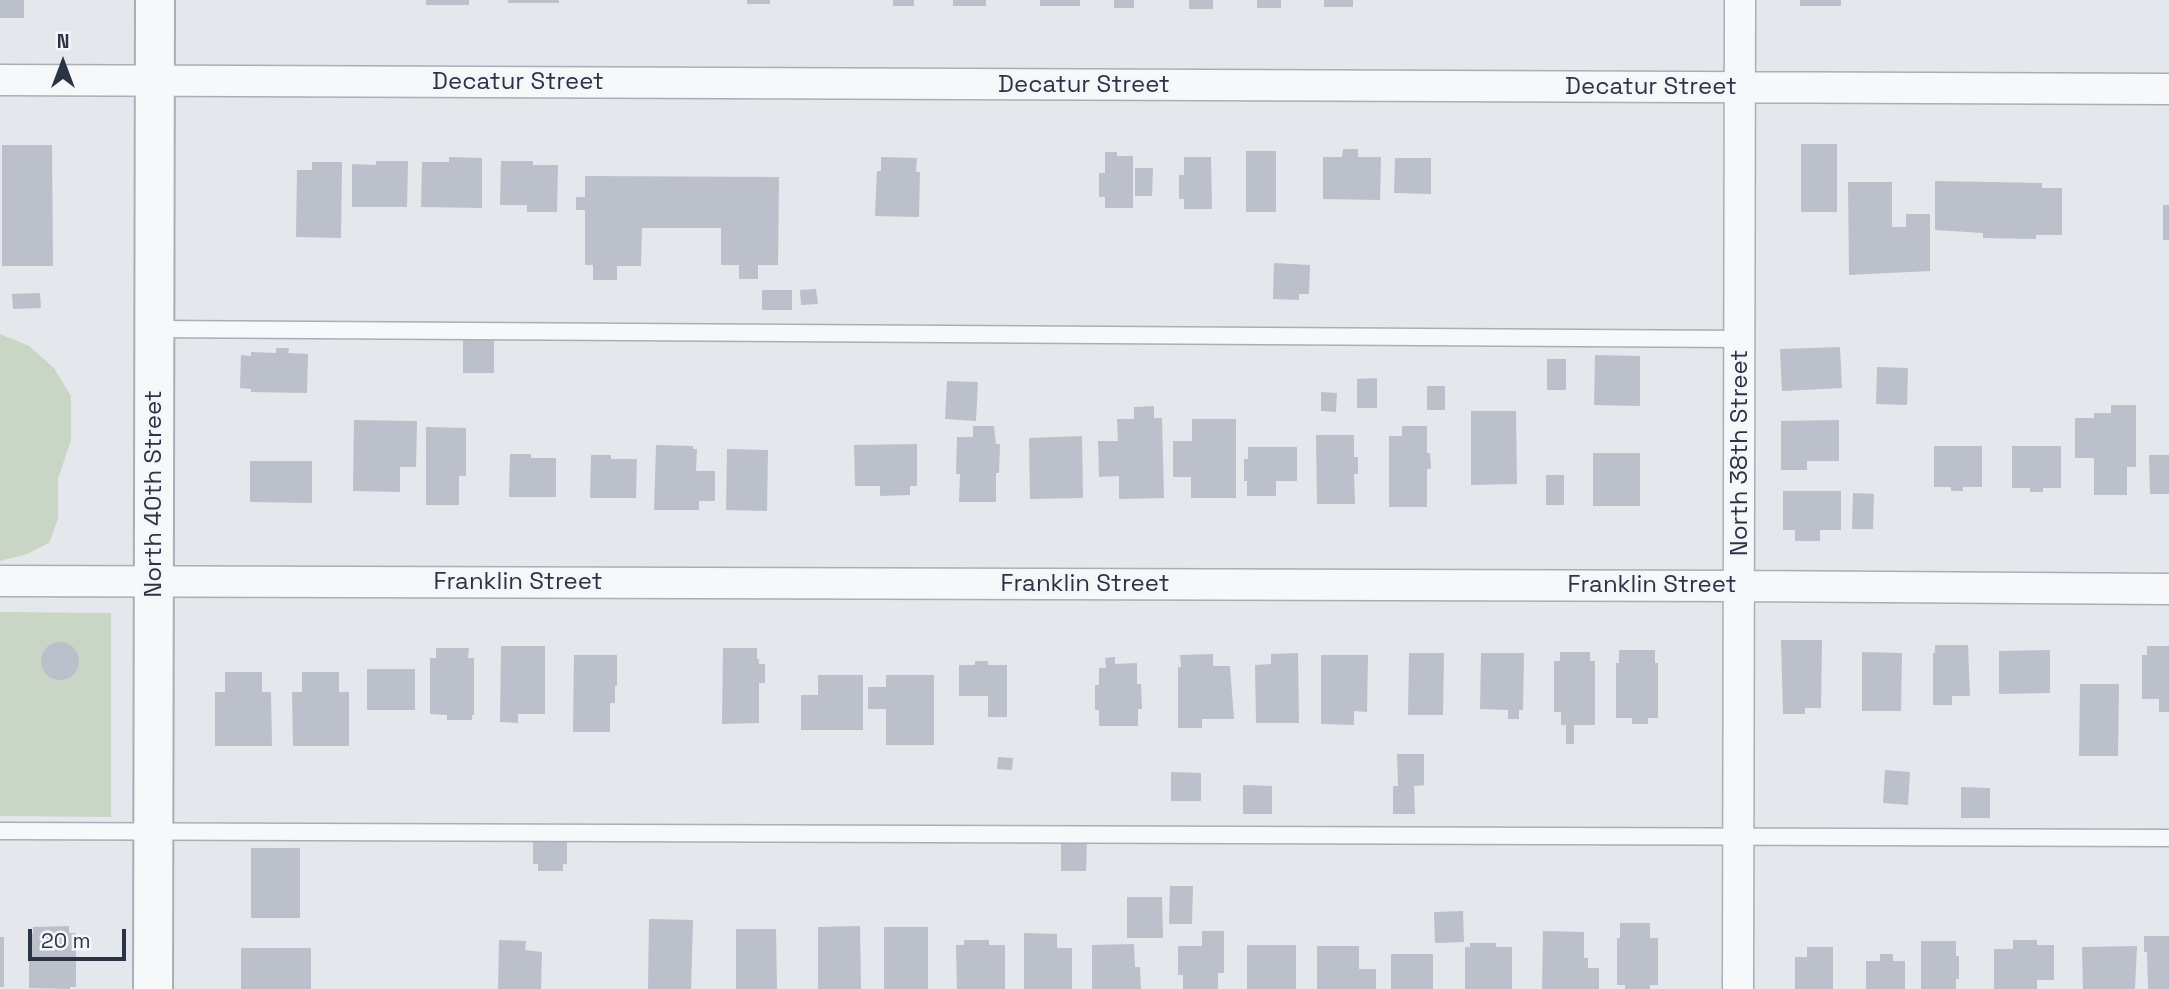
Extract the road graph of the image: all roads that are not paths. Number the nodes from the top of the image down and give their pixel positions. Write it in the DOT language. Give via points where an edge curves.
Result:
graph roads {
  1 [pos="155,0"];
  2 [pos="1740,0"];
  3 [pos="0,80"];
  4 [pos="155,81"];
  5 [pos="1740,88"];
  6 [pos="2169,89"];
  7 [pos="154,329"];
  8 [pos="1739,340"];
  9 [pos="0,581"];
  10 [pos="154,581"];
  11 [pos="1740,586"];
  12 [pos="2169,589"];
  13 [pos="0,831"];
  14 [pos="154,832"];
  15 [pos="1739,835"];
  16 [pos="2169,838"];
  17 [pos="153,989"];
  18 [pos="1738,989"];
  1 -- 4 [label="street, North 40th Street"];
  2 -- 5 [label="street, North 38th Street"];
  3 -- 4 [label="street, Decatur Street"];
  4 -- 5 [label="street, Decatur Street"];
  4 -- 7 [label="street, North 40th Street"];
  5 -- 6 [label="street, Decatur Street"];
  5 -- 8 [label="street, North 38th Street"];
  7 -- 8 [label="lane"];
  7 -- 10 [label="street, North 40th Street"];
  8 -- 11 [label="street, North 38th Street"];
  9 -- 10 [label="street, Franklin Street"];
  10 -- 11 [label="street, Franklin Street"];
  10 -- 14 [label="street, North 40th Street"];
  11 -- 12 [label="street, Franklin Street"];
  11 -- 15 [label="street, North 38th Street"];
  13 -- 14 [label="lane"];
  14 -- 15 [label="lane"];
  14 -- 17 [label="street, North 40th Street"];
  15 -- 16 [label="lane"];
  15 -- 18 [label="street, North 38th Street"];
}
